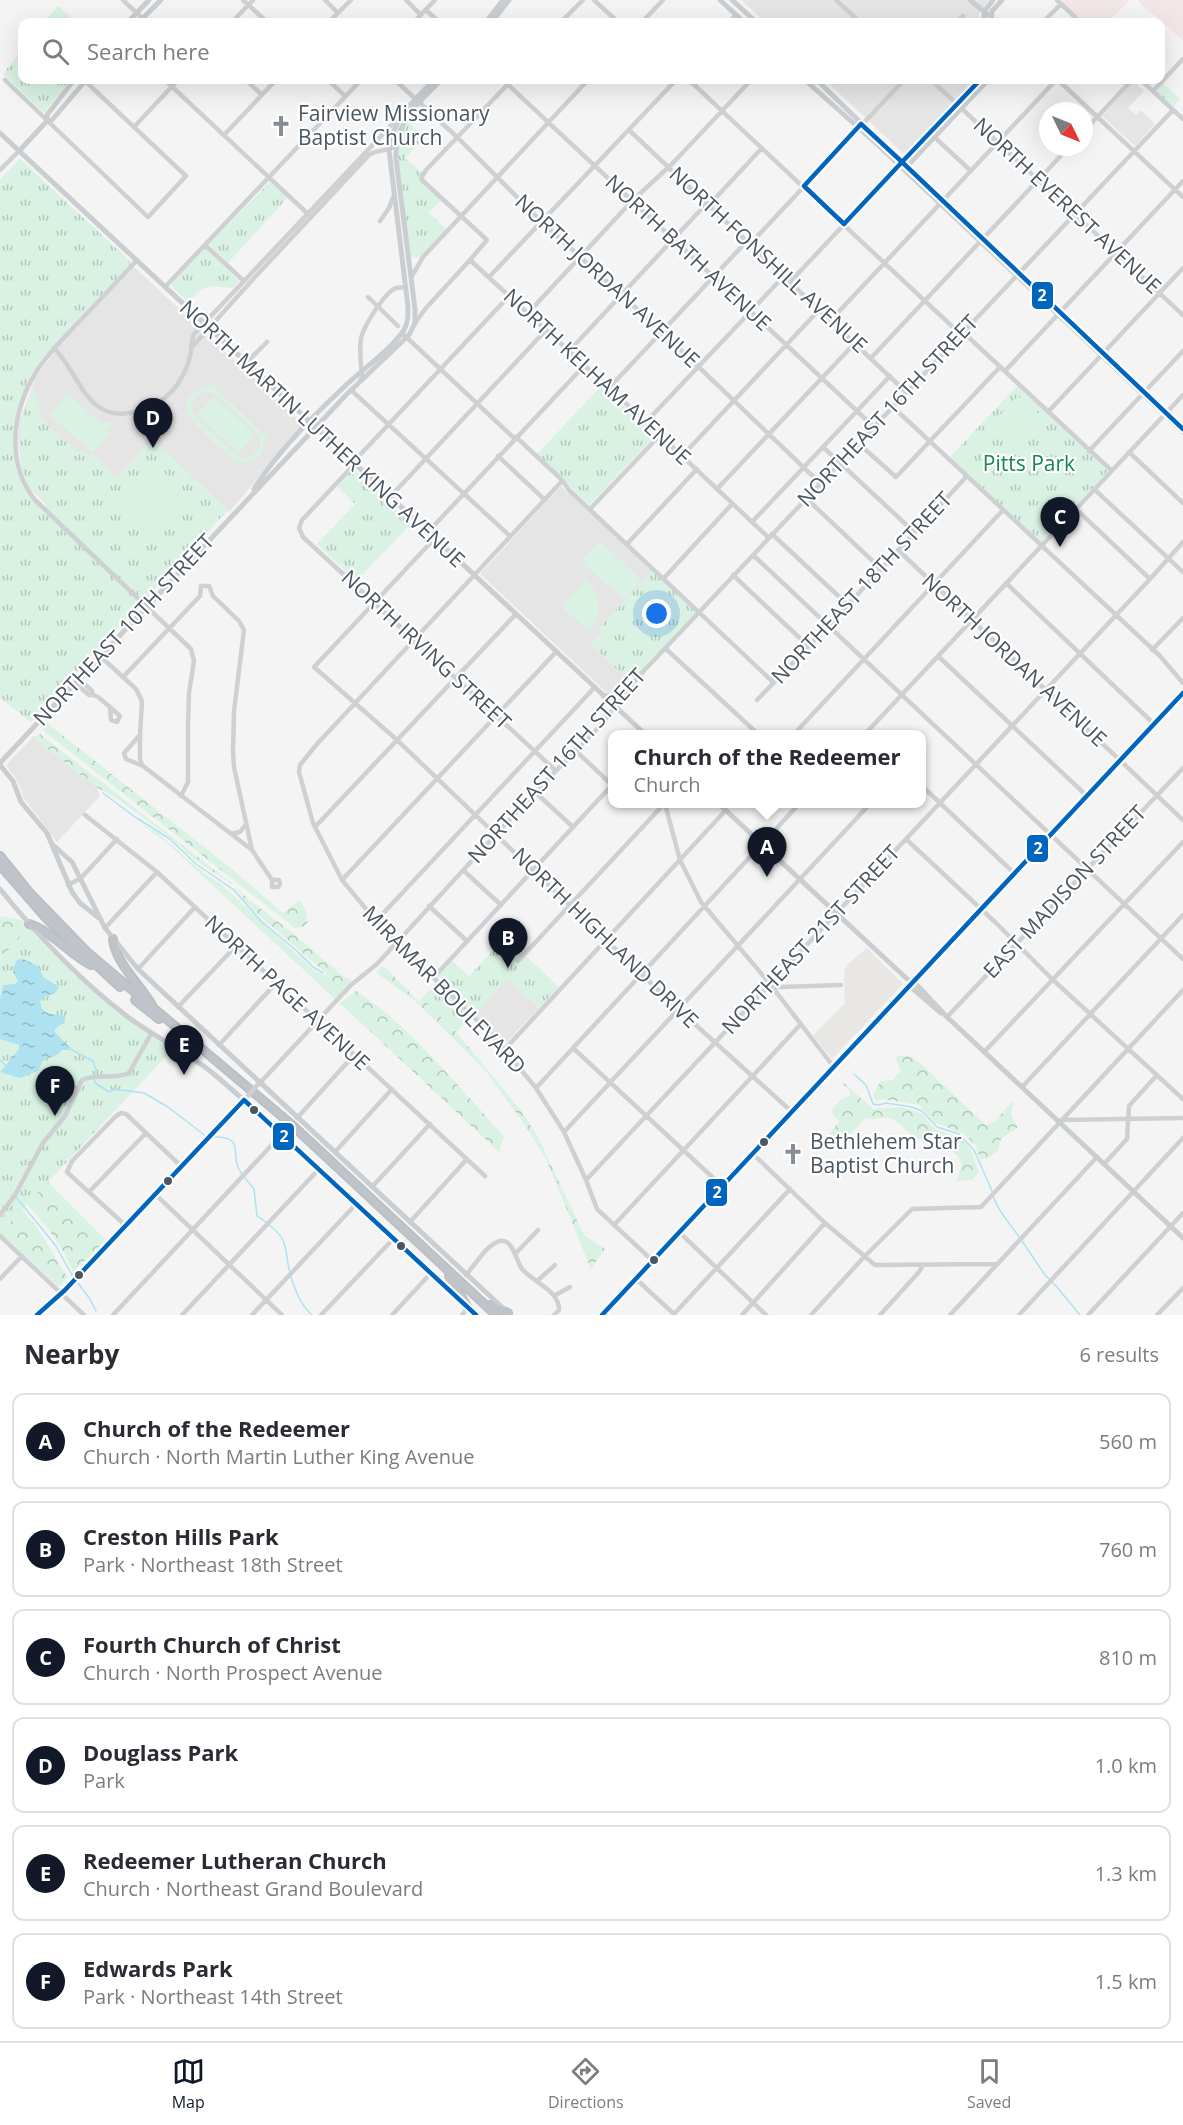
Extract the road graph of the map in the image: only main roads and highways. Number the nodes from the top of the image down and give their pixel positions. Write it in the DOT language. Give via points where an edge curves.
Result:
graph roads {
  1 [pos="149,0"];
  2 [pos="161,0"];
  3 [pos="503,0"];
  4 [pos="509,0"];
  5 [pos="720,0"];
  6 [pos="732,0"];
  7 [pos="970,0"];
  8 [pos="981,0"];
  9 [pos="993,0"];
  10 [pos="1002,0"];
  11 [pos="988,6"];
  12 [pos="984,12"];
  13 [pos="132,18"];
  14 [pos="144,18"];
  15 [pos="489,18"];
  16 [pos="495,18"];
  17 [pos="739,18"];
  18 [pos="752,18"];
  19 [pos="984,18"];
  20 [pos="989,18"];
  21 [pos="991,18"];
  22 [pos="991,18"];
  23 [pos="71,84"];
  24 [pos="82,84"];
  25 [pos="431,84"];
  26 [pos="436,84"];
  27 [pos="810,84"];
  28 [pos="821,84"];
  29 [pos="977,84"];
  30 [pos="984,84"];
  31 [pos="417,100"];
  32 [pos="960,106"];
  33 [pos="47,121"];
  34 [pos="860,126"];
  35 [pos="0,133"];
  36 [pos="19,151"];
  37 [pos="902,165"];
  38 [pos="310,423"];
  39 [pos="315,428"];
  40 [pos="1183,430"];
  41 [pos="249,497"];
  42 [pos="1183,693"];
  43 [pos="624,694"];
  44 [pos="603,696"];
  45 [pos="640,730"];
  46 [pos="0,764"];
  47 [pos="723,808"];
  48 [pos="53,845"];
  49 [pos="0,856"];
  50 [pos="0,865"];
  51 [pos="0,889"];
  52 [pos="99,918"];
  53 [pos="28,924"];
  54 [pos="113,939"];
  55 [pos="99,970"];
  56 [pos="911,982"];
  57 [pos="154,1010"];
  58 [pos="1183,1238"];
  59 [pos="449,1276"];
  60 [pos="482,1302"];
  61 [pos="468,1308"];
  62 [pos="509,1314"];
  63 [pos="476,1315"];
  64 [pos="490,1315"];
  65 [pos="496,1315"];
  66 [pos="602,1315"];
  1 -- 13 [label="main road"];
  2 -- 14 [label="main road"];
  3 -- 15 [label="main road"];
  4 -- 16 [label="main road"];
  5 -- 17 [label="main road"];
  6 -- 18 [label="main road"];
  7 -- 12 [label="main road"];
  8 -- 11 [label="main road"];
  9 -- 11 [label="main road"];
  10 -- 22 [label="main road"];
  11 -- 12 [label="main road"];
  11 -- 21 [label="main road"];
  12 -- 19 [label="main road"];
  12 -- 20 [label="main road"];
  23 -- 33 [label="main road" via="47,115"];
  24 -- 33 [label="main road"];
  25 -- 31 [label="main road"];
  26 -- 31 [label="main road"];
  27 -- 34 [label="main road"];
  28 -- 34 [label="main road"];
  29 -- 32 [label="main road"];
  30 -- 32 [label="main road"];
  31 -- 38 [label="main road, NORTHEAST 10TH STREET" via="394,128 389,150 408,321 402,333"];
  31 -- 39 [label="main road, NORTHEAST 10TH STREET" via="403,122 396,145 415,323 407,338"];
  32 -- 37 [label="main road"];
  33 -- 36 [label="main road"];
  34 -- 37 [label="main road"];
  35 -- 36 [label="main road, NORTH MARTIN LUTHER KING AVENUE"];
  36 -- 38 [label="main road, NORTH MARTIN LUTHER KING AVENUE"];
  37 -- 40 [label="main road"];
  38 -- 39 [label="main road, NORTH MARTIN LUTHER KING AVENUE"];
  38 -- 41 [label="main road, NORTHEAST 10TH STREET" via="276,459"];
  39 -- 41 [label="main road, NORTHEAST 10TH STREET"];
  39 -- 44 [label="main road, NORTH MARTIN LUTHER KING AVENUE"];
  41 -- 46 [label="main road, NORTHEAST 10TH STREET"];
  42 -- 56 [label="main road"];
  43 -- 44 [label="main road"];
  44 -- 45 [label="main road, NORTH MARTIN LUTHER KING AVENUE"];
  46 -- 48 [label="main road" via="13,781 21,802"];
  47 -- 56 [label="main road"];
  48 -- 52 [label="main road" via="72,862"];
  48 -- 52 [label="main road" via="76,899"];
  49 -- 57 [label="highway" via="74,939"];
  50 -- 55 [label="highway"];
  51 -- 53 [label="main road"];
  52 -- 54 [label="main road"];
  53 -- 55 [label="highway" via="40,928"];
  53 -- 61 [label="main road" via="113,1005 245,1099"];
  54 -- 57 [label="highway" via="116,953"];
  54 -- 62 [label="main road" via="138,969 258,1084"];
  55 -- 59 [label="highway" via="266,1107"];
  56 -- 58 [label="main road"];
  56 -- 66 [label="main road"];
  57 -- 60 [label="highway" via="291,1124"];
  59 -- 61 [label="highway"];
  59 -- 64 [label="highway"];
  60 -- 62 [label="highway"];
  60 -- 65 [label="highway"];
  61 -- 63 [label="main road"];
}
